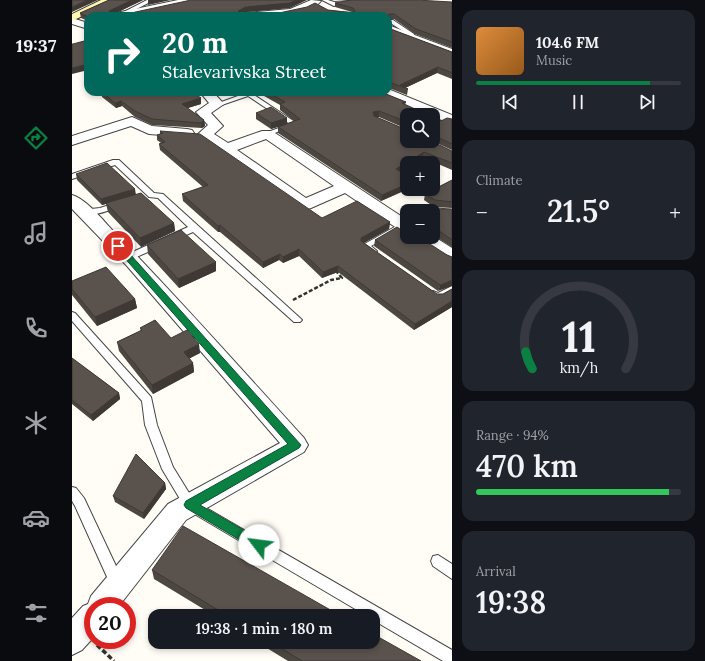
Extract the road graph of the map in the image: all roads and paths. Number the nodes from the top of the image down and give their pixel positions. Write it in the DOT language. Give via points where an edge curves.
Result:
graph roads {
  1 [pos="110,0"];
  2 [pos="151,0"];
  3 [pos="194,0"];
  4 [pos="318,0"];
  5 [pos="363,0"];
  6 [pos="85,12"];
  7 [pos="125,12"];
  8 [pos="134,12"];
  9 [pos="294,12"];
  10 [pos="332,12"];
  11 [pos="84,13"];
  12 [pos="73,18"];
  13 [pos="84,19"];
  14 [pos="84,24"];
  15 [pos="392,27"];
  16 [pos="452,53"];
  17 [pos="209,96"];
  18 [pos="242,96"];
  19 [pos="252,96"];
  20 [pos="392,96"];
  21 [pos="216,104"];
  22 [pos="452,120"];
  23 [pos="205,134"];
  24 [pos="267,134"];
  25 [pos="72,141"];
  26 [pos="226,149"];
  27 [pos="72,177"];
  28 [pos="346,186"];
  29 [pos="152,195"];
  30 [pos="140,198"];
  31 [pos="128,201"];
  32 [pos="79,206"];
  33 [pos="440,211"];
  34 [pos="452,212"];
  35 [pos="400,218"];
  36 [pos="400,226"];
  37 [pos="194,228"];
  38 [pos="434,244"];
  39 [pos="452,256"];
  40 [pos="129,257"];
  41 [pos="381,257"];
  42 [pos="333,267"];
  43 [pos="425,288"];
  44 [pos="452,289"];
  45 [pos="281,306"];
  46 [pos="72,315"];
  47 [pos="297,320"];
  48 [pos="72,492"];
  49 [pos="190,505"];
  50 [pos="438,561"];
  51 [pos="452,572"];
  52 [pos="119,586"];
  53 [pos="109,597"];
  54 [pos="84,626"];
  55 [pos="72,640"];
  56 [pos="452,658"];
  1 -- 6 [label="street"];
  2 -- 7 [label="lane"];
  3 -- 8 [label="street"];
  4 -- 5 [label="lane" via="334,4"];
  4 -- 9 [label="street"];
  4 -- 10 [label="street" via="324,9"];
  11 -- 12 [label="street"];
  12 -- 13 [label="street"];
  12 -- 14 [label="street"];
  15 -- 16 [label="street"];
  17 -- 21 [label="street"];
  18 -- 21 [label="lane"];
  19 -- 24 [label="lane" via="295,124"];
  20 -- 22 [label="street"];
  21 -- 23 [label="street" via="204,112 216,126"];
  23 -- 25 [label="street" via="149,130 132,121"];
  23 -- 26 [label="street"];
  24 -- 26 [label="street"];
  24 -- 28 [label="street"];
  26 -- 28 [label="street" via="305,205"];
  27 -- 29 [label="lane" via="116,162"];
  28 -- 35 [label="street"];
  29 -- 30 [label="lane"];
  29 -- 37 [label="lane" via="160,196"];
  31 -- 32 [label="lane" via="101,210"];
  32 -- 40 [label="street"];
  33 -- 34 [label="lane"];
  36 -- 41 [label="lane" via="364,246"];
  37 -- 40 [label="lane"];
  37 -- 45 [label="lane"];
  38 -- 39 [label="street"];
  40 -- 49 [label="street" via="296,445"];
  42 -- 45 [label="path" via="342,278 331,280"];
  43 -- 44 [label="lane" via="438,297"];
  45 -- 47 [label="lane"];
  46 -- 49 [label="lane" via="147,400 151,425 168,469"];
  48 -- 52 [label="lane" via="80,502"];
  49 -- 52 [label="street" via="177,512"];
  49 -- 56 [label="lane"];
  50 -- 51 [label="lane"];
  52 -- 53 [label="street"];
  54 -- 55 [label="street"];
}
